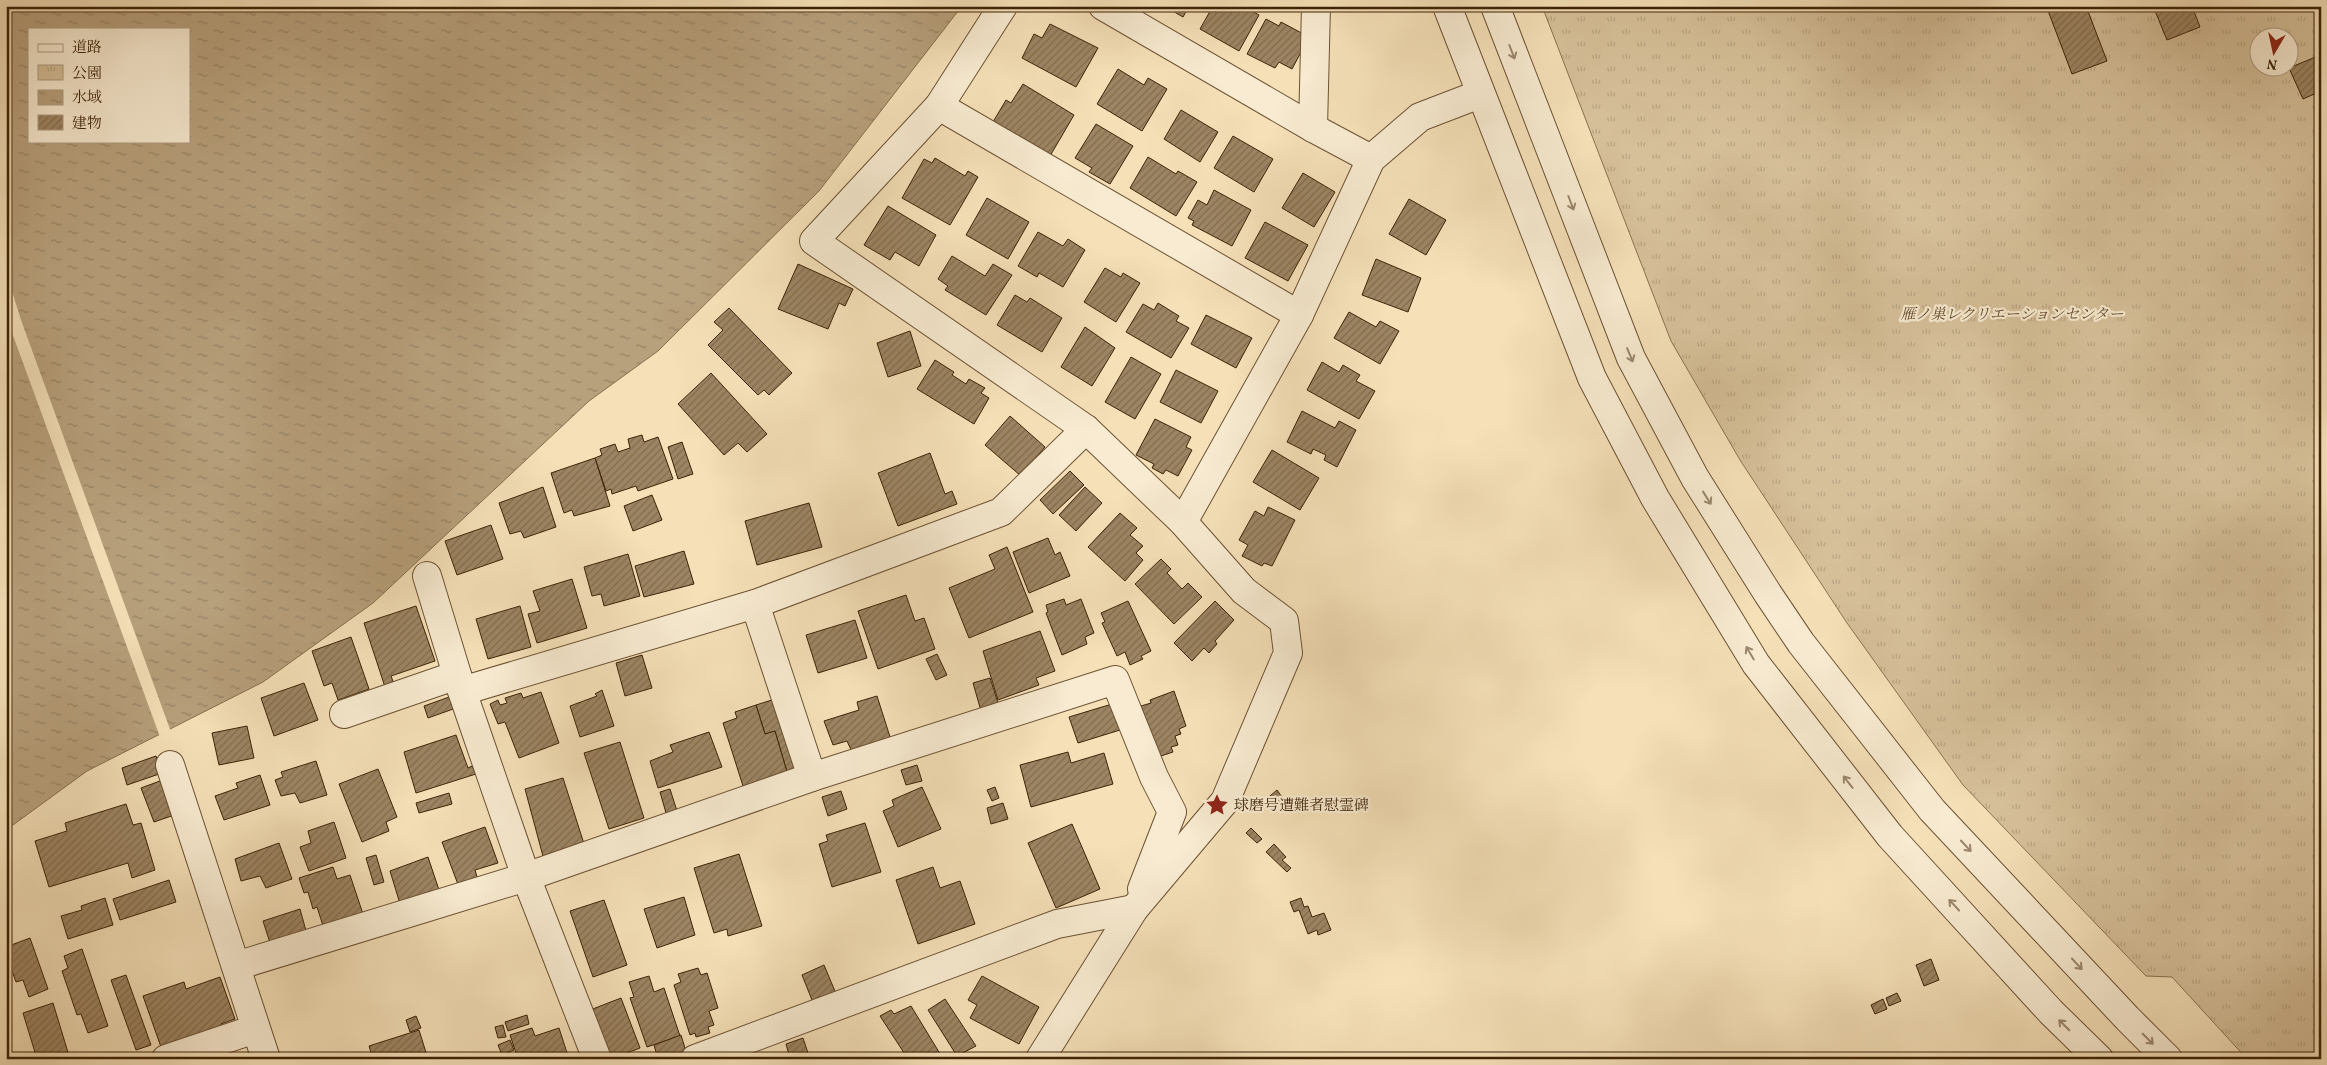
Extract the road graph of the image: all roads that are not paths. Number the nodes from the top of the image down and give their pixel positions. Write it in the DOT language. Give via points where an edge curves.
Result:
graph roads {
  1 [pos="1003,6"];
  2 [pos="1102,6"];
  3 [pos="1316,6"];
  4 [pos="1447,6"];
  5 [pos="1495,6"];
  6 [pos="1480,94"];
  7 [pos="939,106"];
  8 [pos="1313,128"];
  9 [pos="1371,159"];
  10 [pos="1299,315"];
  11 [pos="1086,429"];
  12 [pos="1183,522"];
  13 [pos="427,576"];
  14 [pos="755,604"];
  15 [pos="460,683"];
  16 [pos="344,714"];
  17 [pos="170,765"];
  18 [pos="812,778"];
  19 [pos="526,878"];
  20 [pos="1134,909"];
  21 [pos="236,966"];
  22 [pos="255,1029"];
  23 [pos="166,1059"];
  24 [pos="266,1059"];
  25 [pos="597,1059"];
  26 [pos="695,1059"];
  27 [pos="1040,1059"];
  28 [pos="2099,1059"];
  29 [pos="2168,1059"];
  1 -- 7 [label="street"];
  2 -- 8 [label="street"];
  3 -- 8 [label="street"];
  4 -- 6 [label="street"];
  5 -- 29 [label="street, one-way" via="1631,358 1694,478 1768,594 1801,643 1932,810"];
  6 -- 9 [label="street" via="1420,117"];
  28 -- 6 [label="street, one-way" via="1890,836 1756,664 1655,498 1592,378"];
  7 -- 10 [label="street"];
  7 -- 11 [label="street" via="814,241"];
  8 -- 9 [label="street"];
  9 -- 10 [label="street"];
  10 -- 12 [label="street"];
  11 -- 12 [label="street"];
  11 -- 14 [label="street" via="1001,512"];
  12 -- 20 [label="street" via="1244,591 1284,621 1288,653 1225,801"];
  13 -- 15 [label="street"];
  14 -- 15 [label="street"];
  14 -- 18 [label="street"];
  15 -- 16 [label="street"];
  15 -- 19 [label="street"];
  17 -- 21 [label="street"];
  18 -- 19 [label="street"];
  18 -- 20 [label="street" via="1115,680 1154,777 1172,812"];
  19 -- 21 [label="street"];
  19 -- 25 [label="street"];
  20 -- 26 [label="street" via="1057,924"];
  20 -- 27 [label="street"];
  21 -- 22 [label="street"];
  22 -- 23 [label="street"];
  22 -- 24 [label="street"];
}
